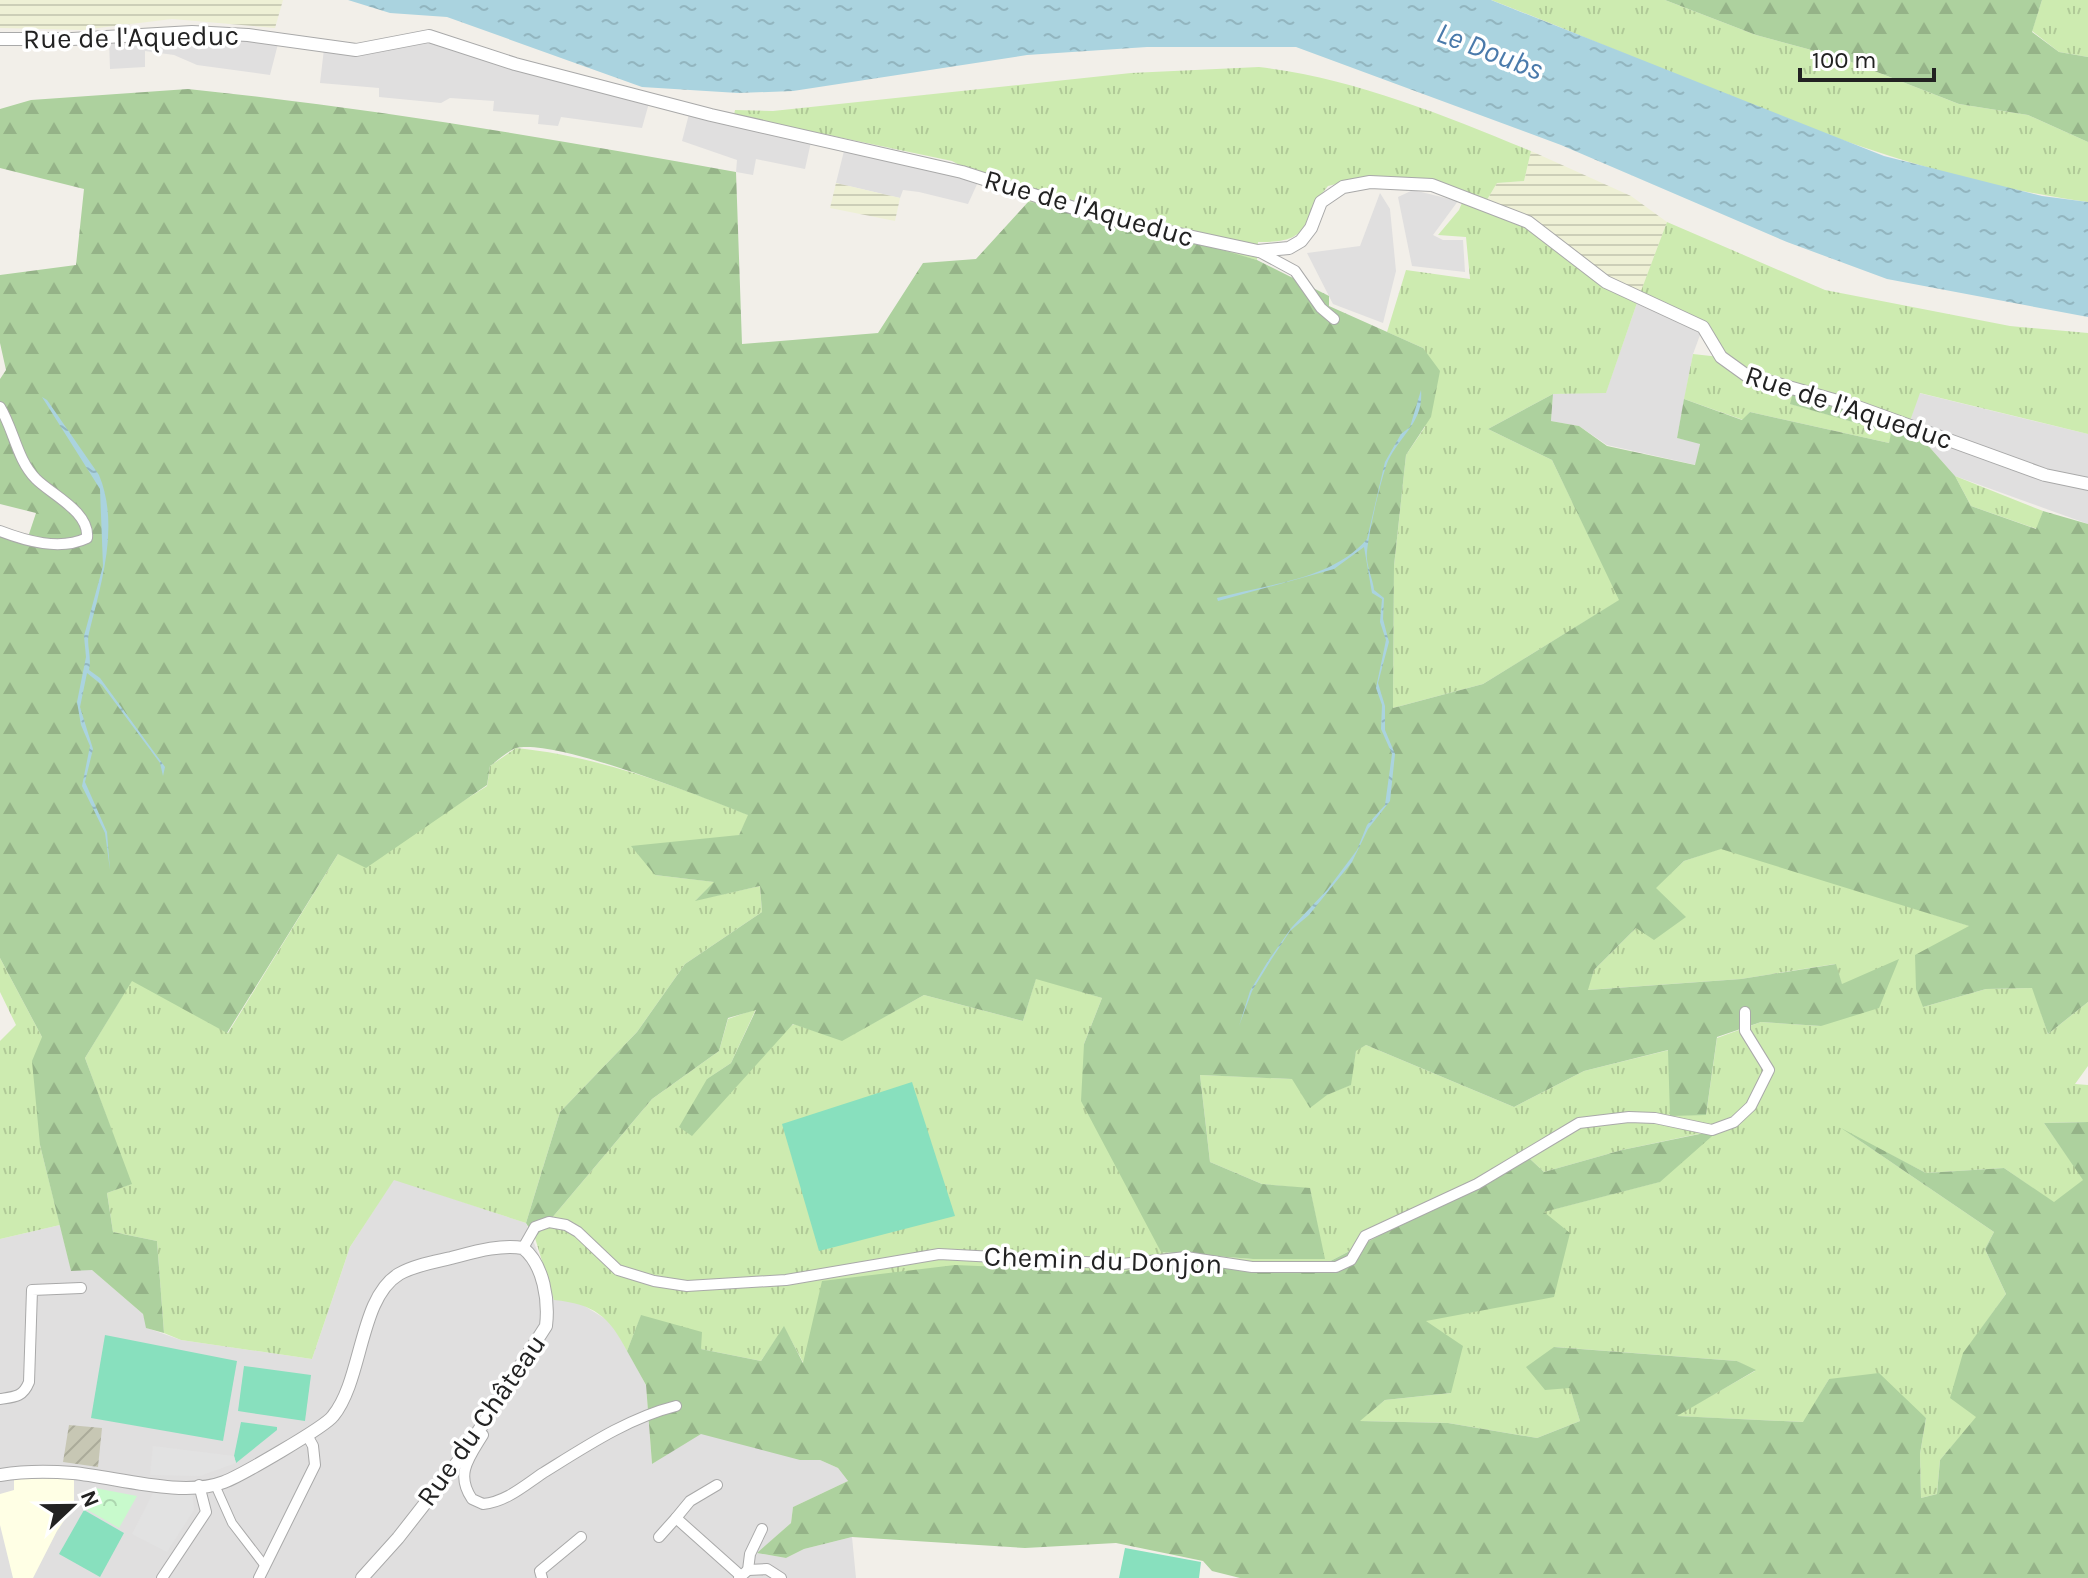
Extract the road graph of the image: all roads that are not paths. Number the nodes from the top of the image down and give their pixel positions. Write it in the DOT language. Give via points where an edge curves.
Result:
graph roads {
  1 [pos="0,39"];
  2 [pos="1258,251"];
  3 [pos="1334,319"];
  4 [pos="0,407"];
  5 [pos="2088,484"];
  6 [pos="0,531"];
  7 [pos="1745,1012"];
  8 [pos="523,1248"];
  9 [pos="81,1288"];
  10 [pos="0,1399"];
  11 [pos="495,1404"];
  12 [pos="676,1406"];
  13 [pos="307,1435"];
  14 [pos="0,1467"];
  15 [pos="28,1472"];
  16 [pos="0,1475"];
  17 [pos="199,1485"];
  18 [pos="215,1485"];
  19 [pos="717,1485"];
  20 [pos="676,1518"];
  21 [pos="762,1529"];
  22 [pos="581,1537"];
  23 [pos="659,1537"];
  24 [pos="265,1566"];
  25 [pos="743,1575"];
  26 [pos="162,1578"];
  27 [pos="259,1578"];
  28 [pos="362,1578"];
  29 [pos="542,1578"];
  30 [pos="781,1578"];
  1 -- 2 [label="street, Rue de l'Aqueduc" via="192,32 356,50 429,36 711,115 962,172 1105,218"];
  2 -- 3 [label="street" via="1295,271"];
  2 -- 5 [label="street, Rue de l'Aqueduc" via="1289,248 1301,241 1321,202 1343,187 1370,182 1432,185 1528,222 1606,282 1703,327 1721,357 1746,375 1882,415 2045,475"];
  4 -- 6 [label="street" via="26,468 79,515 88,530 81,541 41,543"];
  7 -- 8 [label="street, Chemin du Donjon" via="1745,1031 1769,1070 1751,1106 1734,1122 1712,1130 1655,1118 1579,1123 1477,1184 1365,1236 1351,1260 1336,1267 1252,1267 1186,1257 1122,1264 939,1254 857,1271 712,1287 654,1281 618,1270 566,1225 549,1222 535,1227"];
  8 -- 11 [label="street, Rue du Château" via="538,1270 549,1304 546,1326"];
  8 -- 13 [label="street" via="479,1251 392,1279 372,1311 357,1365 335,1414"];
  9 -- 10 [label="street" via="32,1290 29,1382 25,1392"];
  11 -- 12 [label="street" via="496,1414 461,1478 472,1499 483,1504 508,1497 649,1412"];
  11 -- 28 [label="street, Rue du Château" via="444,1479"];
  13 -- 18 [label="street"];
  13 -- 24 [label="street" via="315,1465"];
  14 -- 15 [label="street"];
  15 -- 16 [label="street"];
  15 -- 17 [label="street"];
  17 -- 18 [label="street"];
  17 -- 26 [label="street" via="206,1512"];
  18 -- 24 [label="street" via="232,1523"];
  19 -- 20 [label="street" via="690,1501"];
  20 -- 23 [label="street"];
  20 -- 25 [label="street"];
  21 -- 25 [label="street"];
  22 -- 29 [label="street" via="540,1571"];
  24 -- 27 [label="street"];
  25 -- 30 [label="street" via="767,1569"];
}
